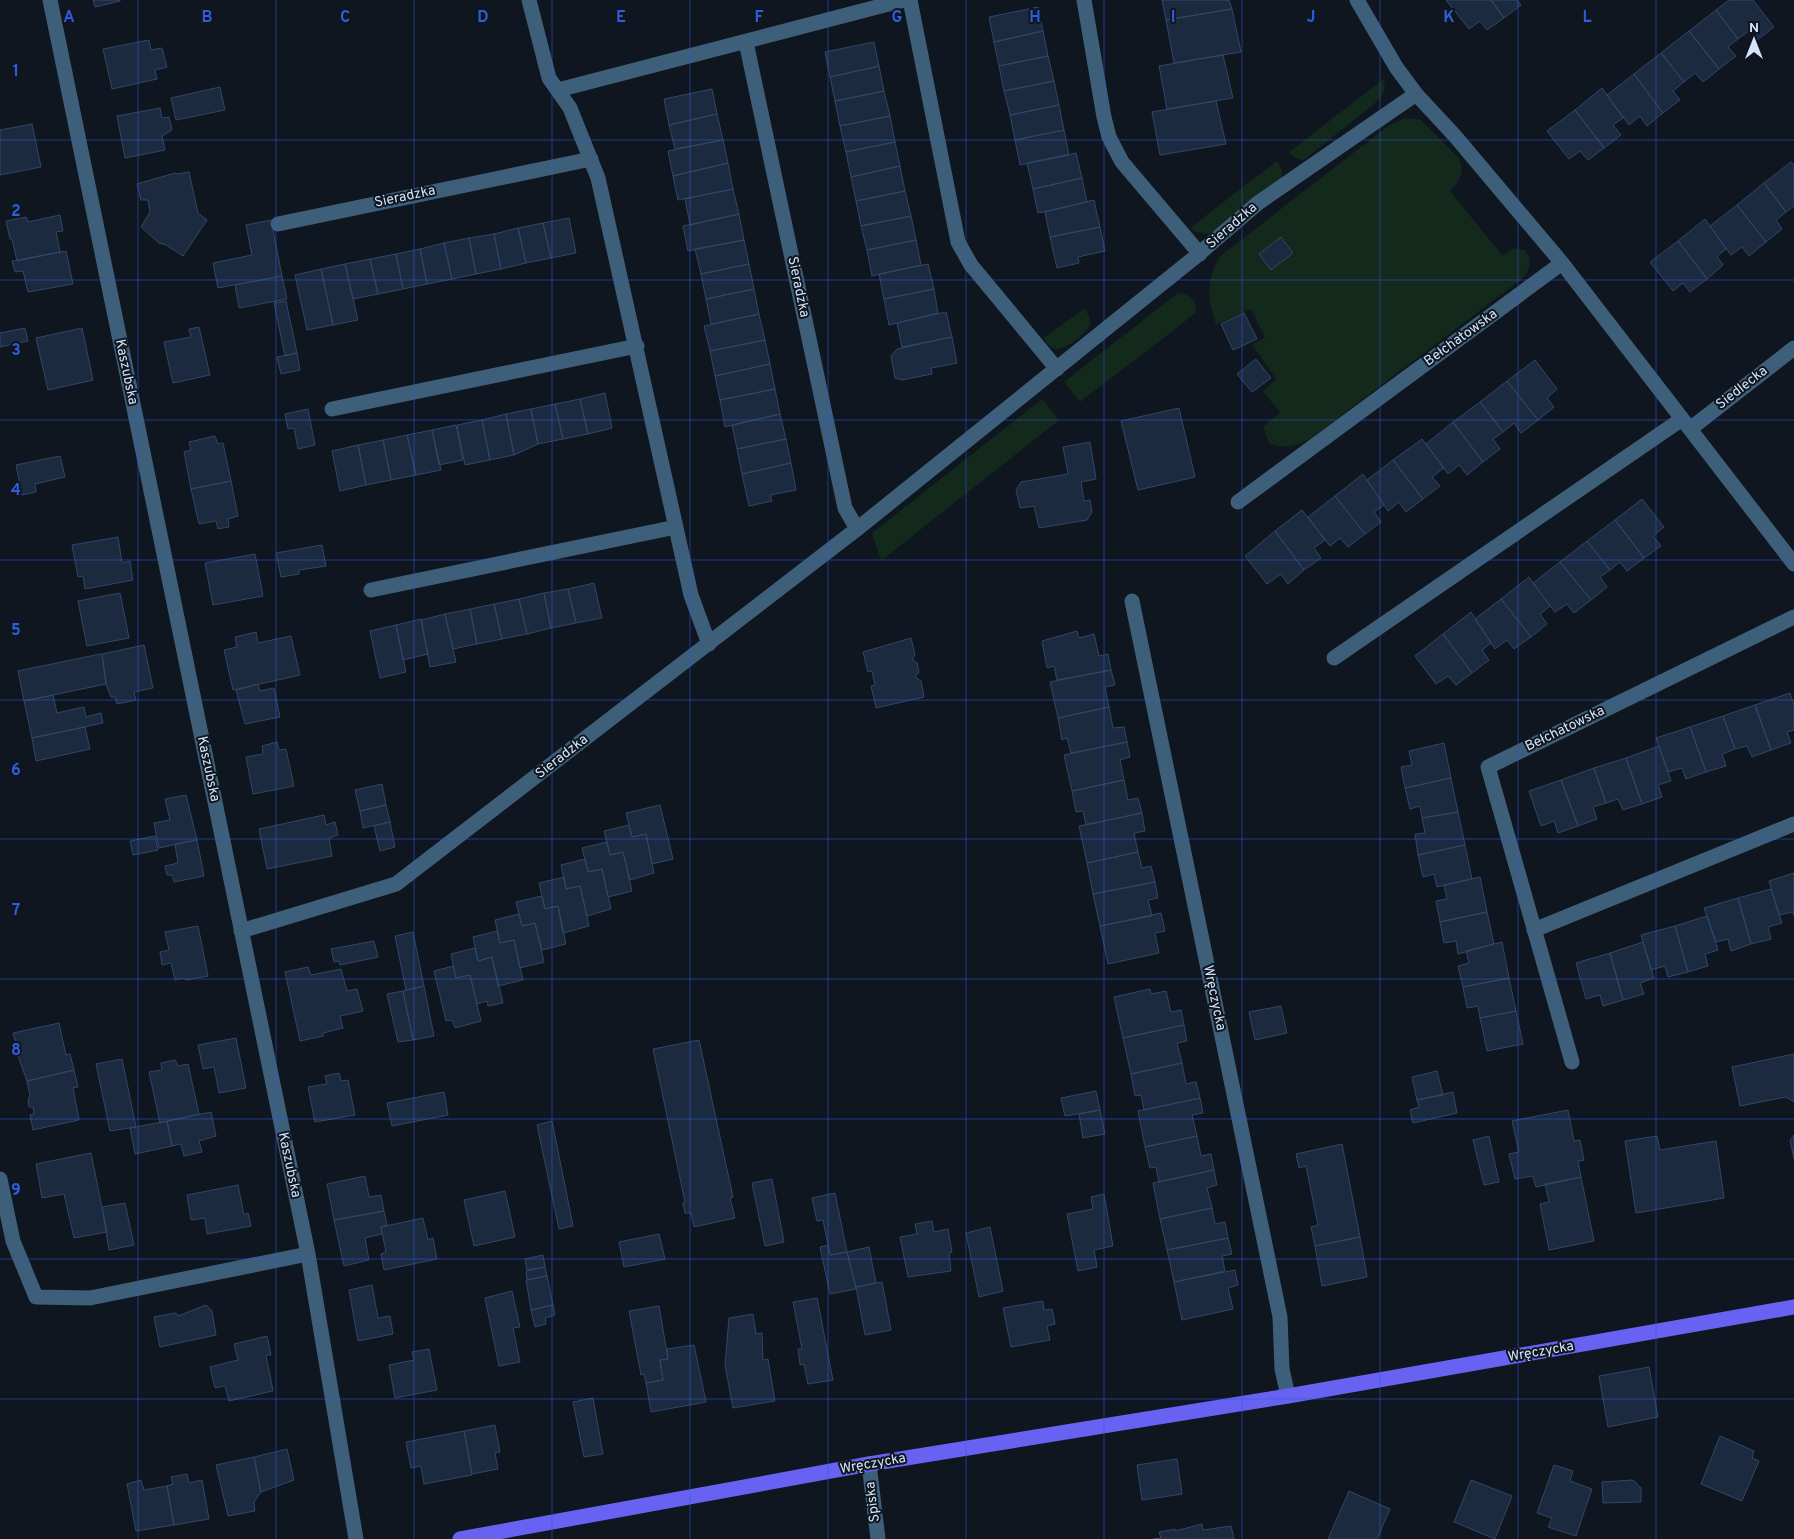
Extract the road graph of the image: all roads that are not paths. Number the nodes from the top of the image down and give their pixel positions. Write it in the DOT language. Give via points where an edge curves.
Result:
graph roads {
  1 [pos="50,0"];
  2 [pos="529,0"];
  3 [pos="904,0"];
  4 [pos="910,0"];
  5 [pos="1084,0"];
  6 [pos="1357,0"];
  7 [pos="746,42"];
  8 [pos="558,90"];
  9 [pos="1416,94"];
  10 [pos="591,159"];
  11 [pos="278,224"];
  12 [pos="1200,254"];
  13 [pos="1562,264"];
  14 [pos="637,346"];
  15 [pos="1794,348"];
  16 [pos="1057,369"];
  17 [pos="332,409"];
  18 [pos="1686,424"];
  19 [pos="1238,502"];
  20 [pos="676,528"];
  21 [pos="856,529"];
  22 [pos="1794,564"];
  23 [pos="371,590"];
  24 [pos="1132,601"];
  25 [pos="1794,617"];
  26 [pos="709,644"];
  27 [pos="1334,658"];
  28 [pos="1794,824"];
  29 [pos="1534,930"];
  30 [pos="241,931"];
  31 [pos="1572,1062"];
  32 [pos="0,1179"];
  33 [pos="308,1254"];
  34 [pos="1794,1307"];
  35 [pos="1288,1396"];
  36 [pos="869,1464"];
  37 [pos="356,1539"];
  38 [pos="460,1539"];
  39 [pos="878,1539"];
  1 -- 30 [label="street, Kaszubska"];
  2 -- 8 [label="street" via="549,78"];
  3 -- 7 [label="street"];
  4 -- 16 [label="street" via="958,242 970,265"];
  5 -- 12 [label="street" via="1104,117 1114,148 1122,162"];
  6 -- 9 [label="street" via="1396,67"];
  7 -- 8 [label="street"];
  7 -- 21 [label="street, Sieradzka" via="845,508"];
  8 -- 10 [label="street" via="570,108"];
  9 -- 12 [label="street, Sieradzka" via="1258,203"];
  9 -- 13 [label="street"];
  10 -- 11 [label="street, Sieradzka"];
  10 -- 14 [label="street"];
  12 -- 16 [label="street, Sieradzka"];
  13 -- 18 [label="street"];
  13 -- 19 [label="street, Bełchatowska"];
  14 -- 17 [label="street"];
  14 -- 20 [label="street"];
  15 -- 18 [label="street, Siedlecka"];
  16 -- 21 [label="street, Sieradzka"];
  18 -- 22 [label="street"];
  18 -- 27 [label="street"];
  20 -- 23 [label="street"];
  20 -- 26 [label="street" via="691,595"];
  21 -- 26 [label="street, Sieradzka"];
  24 -- 35 [label="street, Wręczycka" via="1280,1317 1282,1369"];
  25 -- 29 [label="street, Bełchatowska" via="1488,767"];
  26 -- 30 [label="street, Sieradzka" via="396,884"];
  28 -- 29 [label="street"];
  29 -- 31 [label="street, Bełchatowska"];
  30 -- 33 [label="street, Kaszubska"];
  32 -- 33 [label="street" via="13,1241 36,1297 90,1298"];
  33 -- 37 [label="street, Kaszubska"];
  34 -- 35 [label="main road, Wręczycka"];
  35 -- 36 [label="main road, Wręczycka"];
  36 -- 38 [label="main road, Wręczycka"];
  36 -- 39 [label="street, Spiska"];
}
